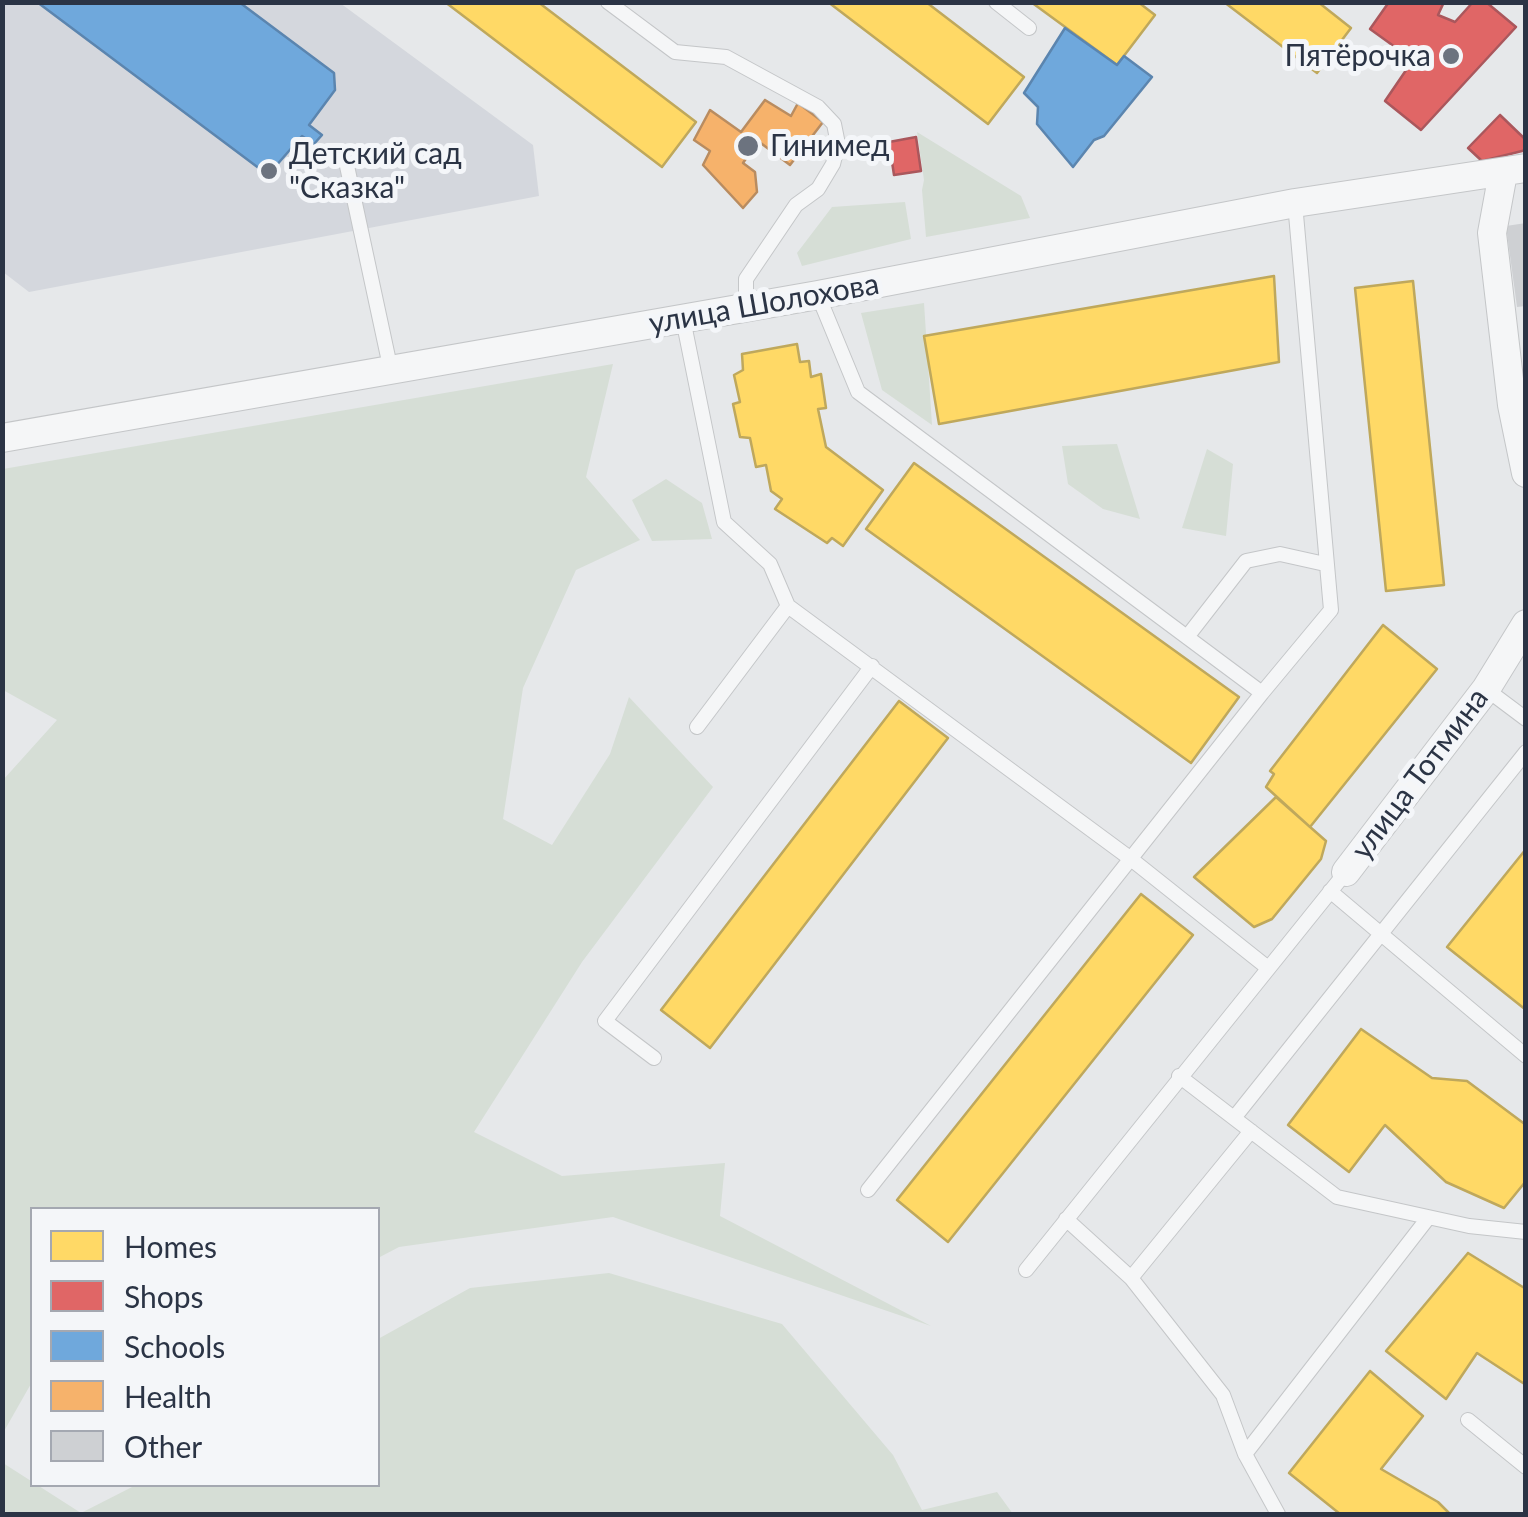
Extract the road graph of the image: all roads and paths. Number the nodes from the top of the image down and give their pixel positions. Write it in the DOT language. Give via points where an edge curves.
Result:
graph roads {
  1 [pos="608,2"];
  2 [pos="1001,4"];
  3 [pos="1029,28"];
  4 [pos="347,166"];
  5 [pos="1514,170"];
  6 [pos="1295,203"];
  7 [pos="818,295"];
  8 [pos="746,308"];
  9 [pos="683,319"];
  10 [pos="391,371"];
  11 [pos="8,432"];
  12 [pos="1526,473"];
  13 [pos="1325,564"];
  14 [pos="788,606"];
  15 [pos="1526,624"];
  16 [pos="1186,637"];
  17 [pos="872,666"];
  18 [pos="1486,689"];
  19 [pos="1262,692"];
  20 [pos="1526,719"];
  21 [pos="697,727"];
  22 [pos="1526,752"];
  23 [pos="1131,858"];
  24 [pos="1338,882"];
  25 [pos="1380,934"];
  26 [pos="1268,968"];
  27 [pos="1526,1056"];
  28 [pos="654,1058"];
  29 [pos="1179,1076"];
  30 [pos="1234,1118"];
  31 [pos="1251,1131"];
  32 [pos="868,1190"];
  33 [pos="1428,1218"];
  34 [pos="1066,1220"];
  35 [pos="1526,1232"];
  36 [pos="1026,1270"];
  37 [pos="1131,1278"];
  38 [pos="1468,1420"];
  39 [pos="1245,1454"];
  40 [pos="1526,1467"];
  41 [pos="1278,1514"];
  1 -- 8 [label="lane" via="675,52 726,57 818,107 834,124 833,164 818,189 796,204 746,279"];
  2 -- 3 [label="lane"];
  4 -- 10 [label="lane"];
  5 -- 6 [label="street, улица Шолохова"];
  5 -- 12 [label="street" via="1492,233"];
  6 -- 7 [label="street, улица Шолохова"];
  6 -- 13 [label="lane"];
  7 -- 8 [label="street, улица Шолохова"];
  7 -- 16 [label="lane" via="858,392"];
  8 -- 9 [label="street, улица Шолохова"];
  9 -- 10 [label="street, улица Шолохова"];
  9 -- 14 [label="lane" via="724,522 770,564"];
  10 -- 11 [label="street, улица Шолохова"];
  13 -- 16 [label="lane" via="1280,554 1246,562"];
  13 -- 19 [label="lane" via="1331,610"];
  14 -- 17 [label="lane"];
  14 -- 21 [label="lane"];
  15 -- 18 [label="street, улица Тотмина"];
  16 -- 19 [label="lane"];
  17 -- 23 [label="lane"];
  17 -- 28 [label="lane" via="605,1021"];
  18 -- 20 [label="lane"];
  18 -- 24 [label="street, улица Тотмина"];
  19 -- 23 [label="lane"];
  22 -- 25 [label="lane"];
  23 -- 26 [label="lane"];
  23 -- 32 [label="lane"];
  24 -- 25 [label="lane"];
  24 -- 26 [label="lane"];
  25 -- 27 [label="lane"];
  25 -- 30 [label="lane"];
  26 -- 29 [label="lane"];
  29 -- 30 [label="lane"];
  29 -- 34 [label="lane"];
  30 -- 31 [label="lane"];
  31 -- 33 [label="lane" via="1337,1198"];
  31 -- 37 [label="lane"];
  33 -- 35 [label="lane"];
  33 -- 39 [label="lane"];
  34 -- 36 [label="lane"];
  34 -- 37 [label="lane"];
  37 -- 39 [label="lane" via="1223,1395"];
  38 -- 40 [label="lane"];
  39 -- 41 [label="lane"];
}
